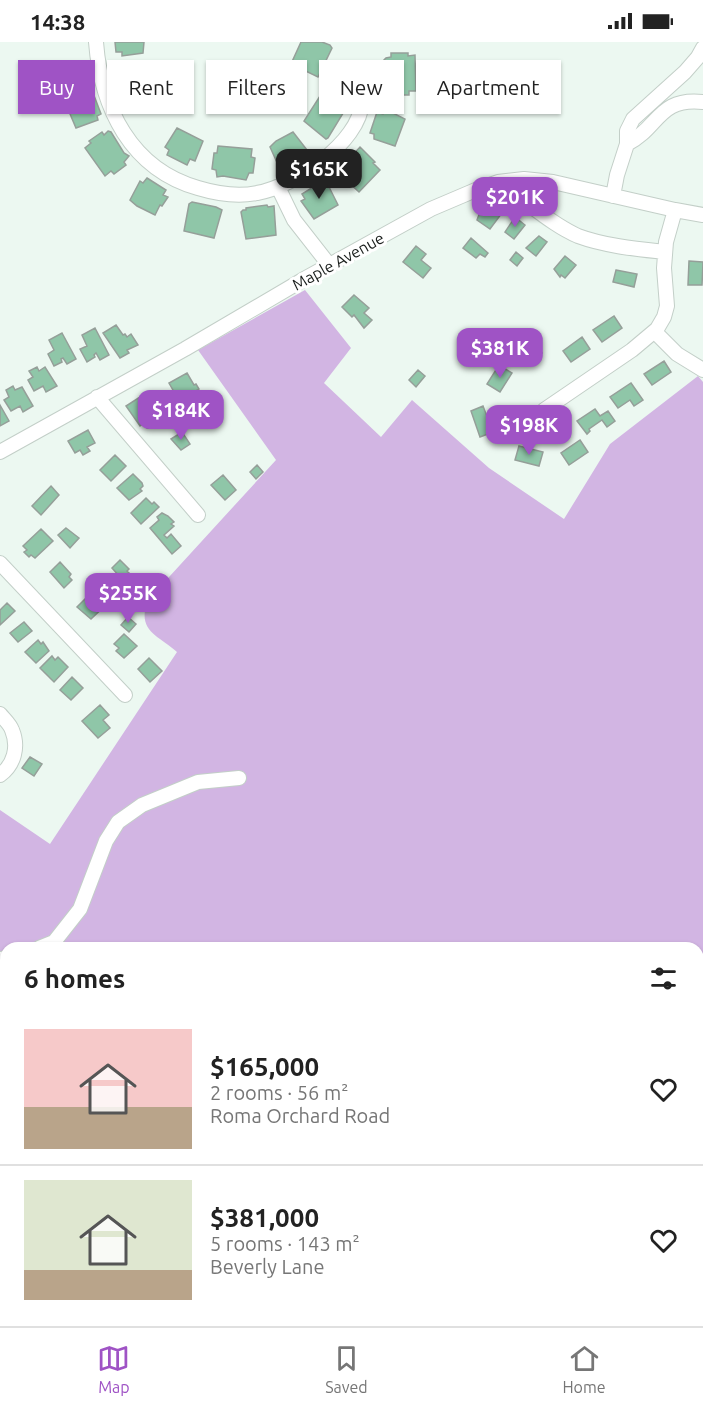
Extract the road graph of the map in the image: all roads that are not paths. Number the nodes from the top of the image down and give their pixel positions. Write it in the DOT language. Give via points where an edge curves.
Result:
graph roads {
  1 [pos="96,42"];
  2 [pos="703,48"];
  3 [pos="703,102"];
  4 [pos="358,114"];
  5 [pos="627,144"];
  6 [pos="278,187"];
  7 [pos="613,196"];
  8 [pos="520,198"];
  9 [pos="675,210"];
  10 [pos="703,215"];
  11 [pos="665,252"];
  12 [pos="330,266"];
  13 [pos="655,332"];
  14 [pos="703,370"];
  15 [pos="97,397"];
  16 [pos="544,410"];
  17 [pos="0,452"];
  18 [pos="198,515"];
  19 [pos="0,563"];
  20 [pos="125,695"];
  21 [pos="0,714"];
  22 [pos="0,775"];
  23 [pos="238,778"];
  24 [pos="54,942"];
  1 -- 6 [label="street" via="113,113 135,147 161,172 191,186 226,194 258,193"];
  2 -- 5 [label="street" via="685,72 633,119 627,131"];
  3 -- 5 [label="street" via="688,100 671,106"];
  4 -- 6 [label="street" via="346,136 322,162"];
  5 -- 7 [label="street"];
  6 -- 12 [label="street" via="294,220"];
  7 -- 9 [label="street, Maple Avenue"];
  7 -- 12 [label="street, Maple Avenue" via="553,182 498,182 431,209"];
  8 -- 11 [label="street" via="578,236"];
  9 -- 10 [label="street, Maple Avenue"];
  9 -- 11 [label="street"];
  11 -- 13 [label="street" via="667,306"];
  12 -- 15 [label="street, Maple Avenue"];
  13 -- 14 [label="street" via="677,354"];
  13 -- 16 [label="street"];
  15 -- 17 [label="street, Maple Avenue"];
  15 -- 18 [label="street"];
  19 -- 20 [label="street"];
  21 -- 22 [label="street" via="12,729 16,752"];
  23 -- 24 [label="street" via="198,782 142,805 118,822 106,841 80,909"];
}
